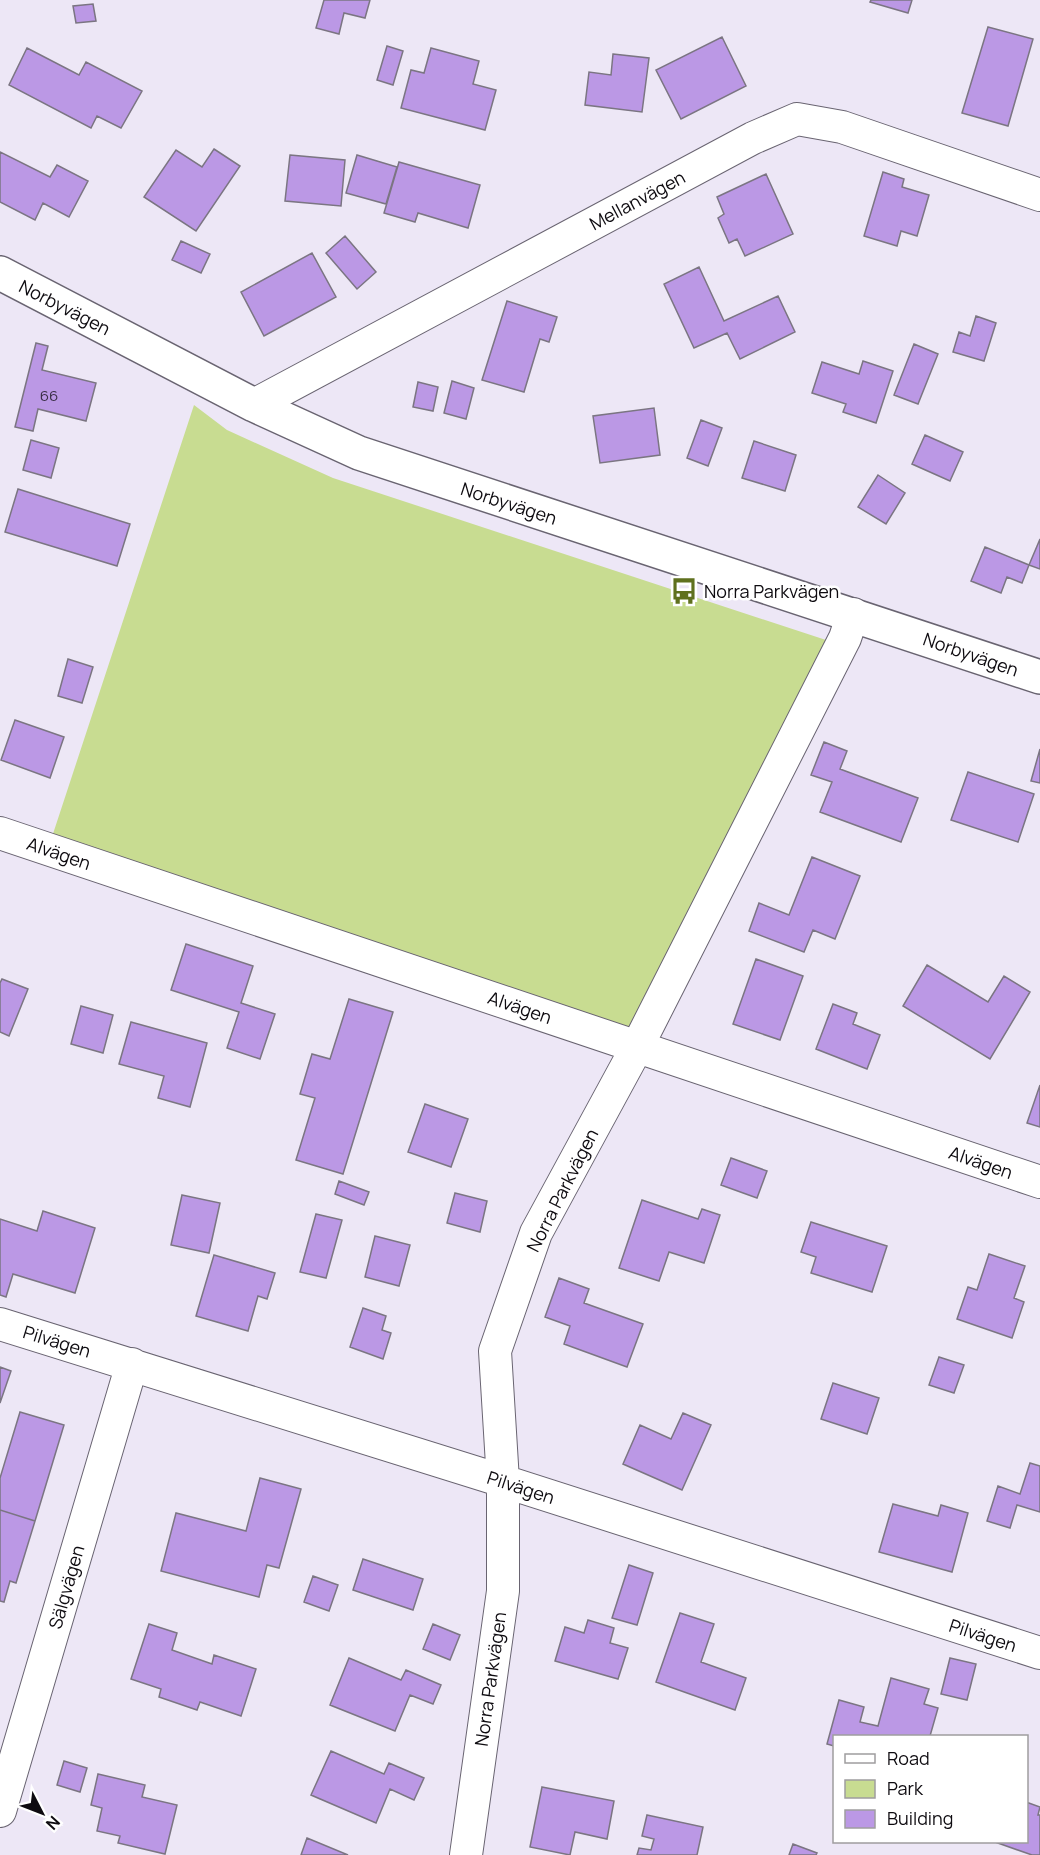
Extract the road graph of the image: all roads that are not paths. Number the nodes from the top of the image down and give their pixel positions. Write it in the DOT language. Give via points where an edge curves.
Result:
graph roads {
  1 [pos="1040,195"];
  2 [pos="0,273"];
  3 [pos="254,405"];
  4 [pos="853,614"];
  5 [pos="1040,677"];
  6 [pos="0,833"];
  7 [pos="637,1047"];
  8 [pos="1040,1182"];
  9 [pos="0,1324"];
  10 [pos="132,1364"];
  11 [pos="503,1481"];
  12 [pos="1040,1653"];
  13 [pos="0,1811"];
  14 [pos="466,1855"];
  1 -- 3 [label="street, Mellanvägen" via="842,127 797,119 753,138"];
  2 -- 3 [label="street, Norbyvägen"];
  3 -- 4 [label="street, Norbyvägen" via="359,453"];
  4 -- 5 [label="street, Norbyvägen"];
  4 -- 7 [label="street, Norra Parkvägen" via="845,638"];
  6 -- 7 [label="street, Alvägen"];
  7 -- 8 [label="street, Alvägen"];
  7 -- 11 [label="street, Norra Parkvägen" via="536,1233 495,1351"];
  9 -- 10 [label="street, Pilvägen"];
  10 -- 11 [label="street, Pilvägen"];
  10 -- 13 [label="street, Sälgvägen"];
  11 -- 12 [label="street, Pilvägen"];
  11 -- 14 [label="street, Norra Parkvägen" via="503,1591"];
}
